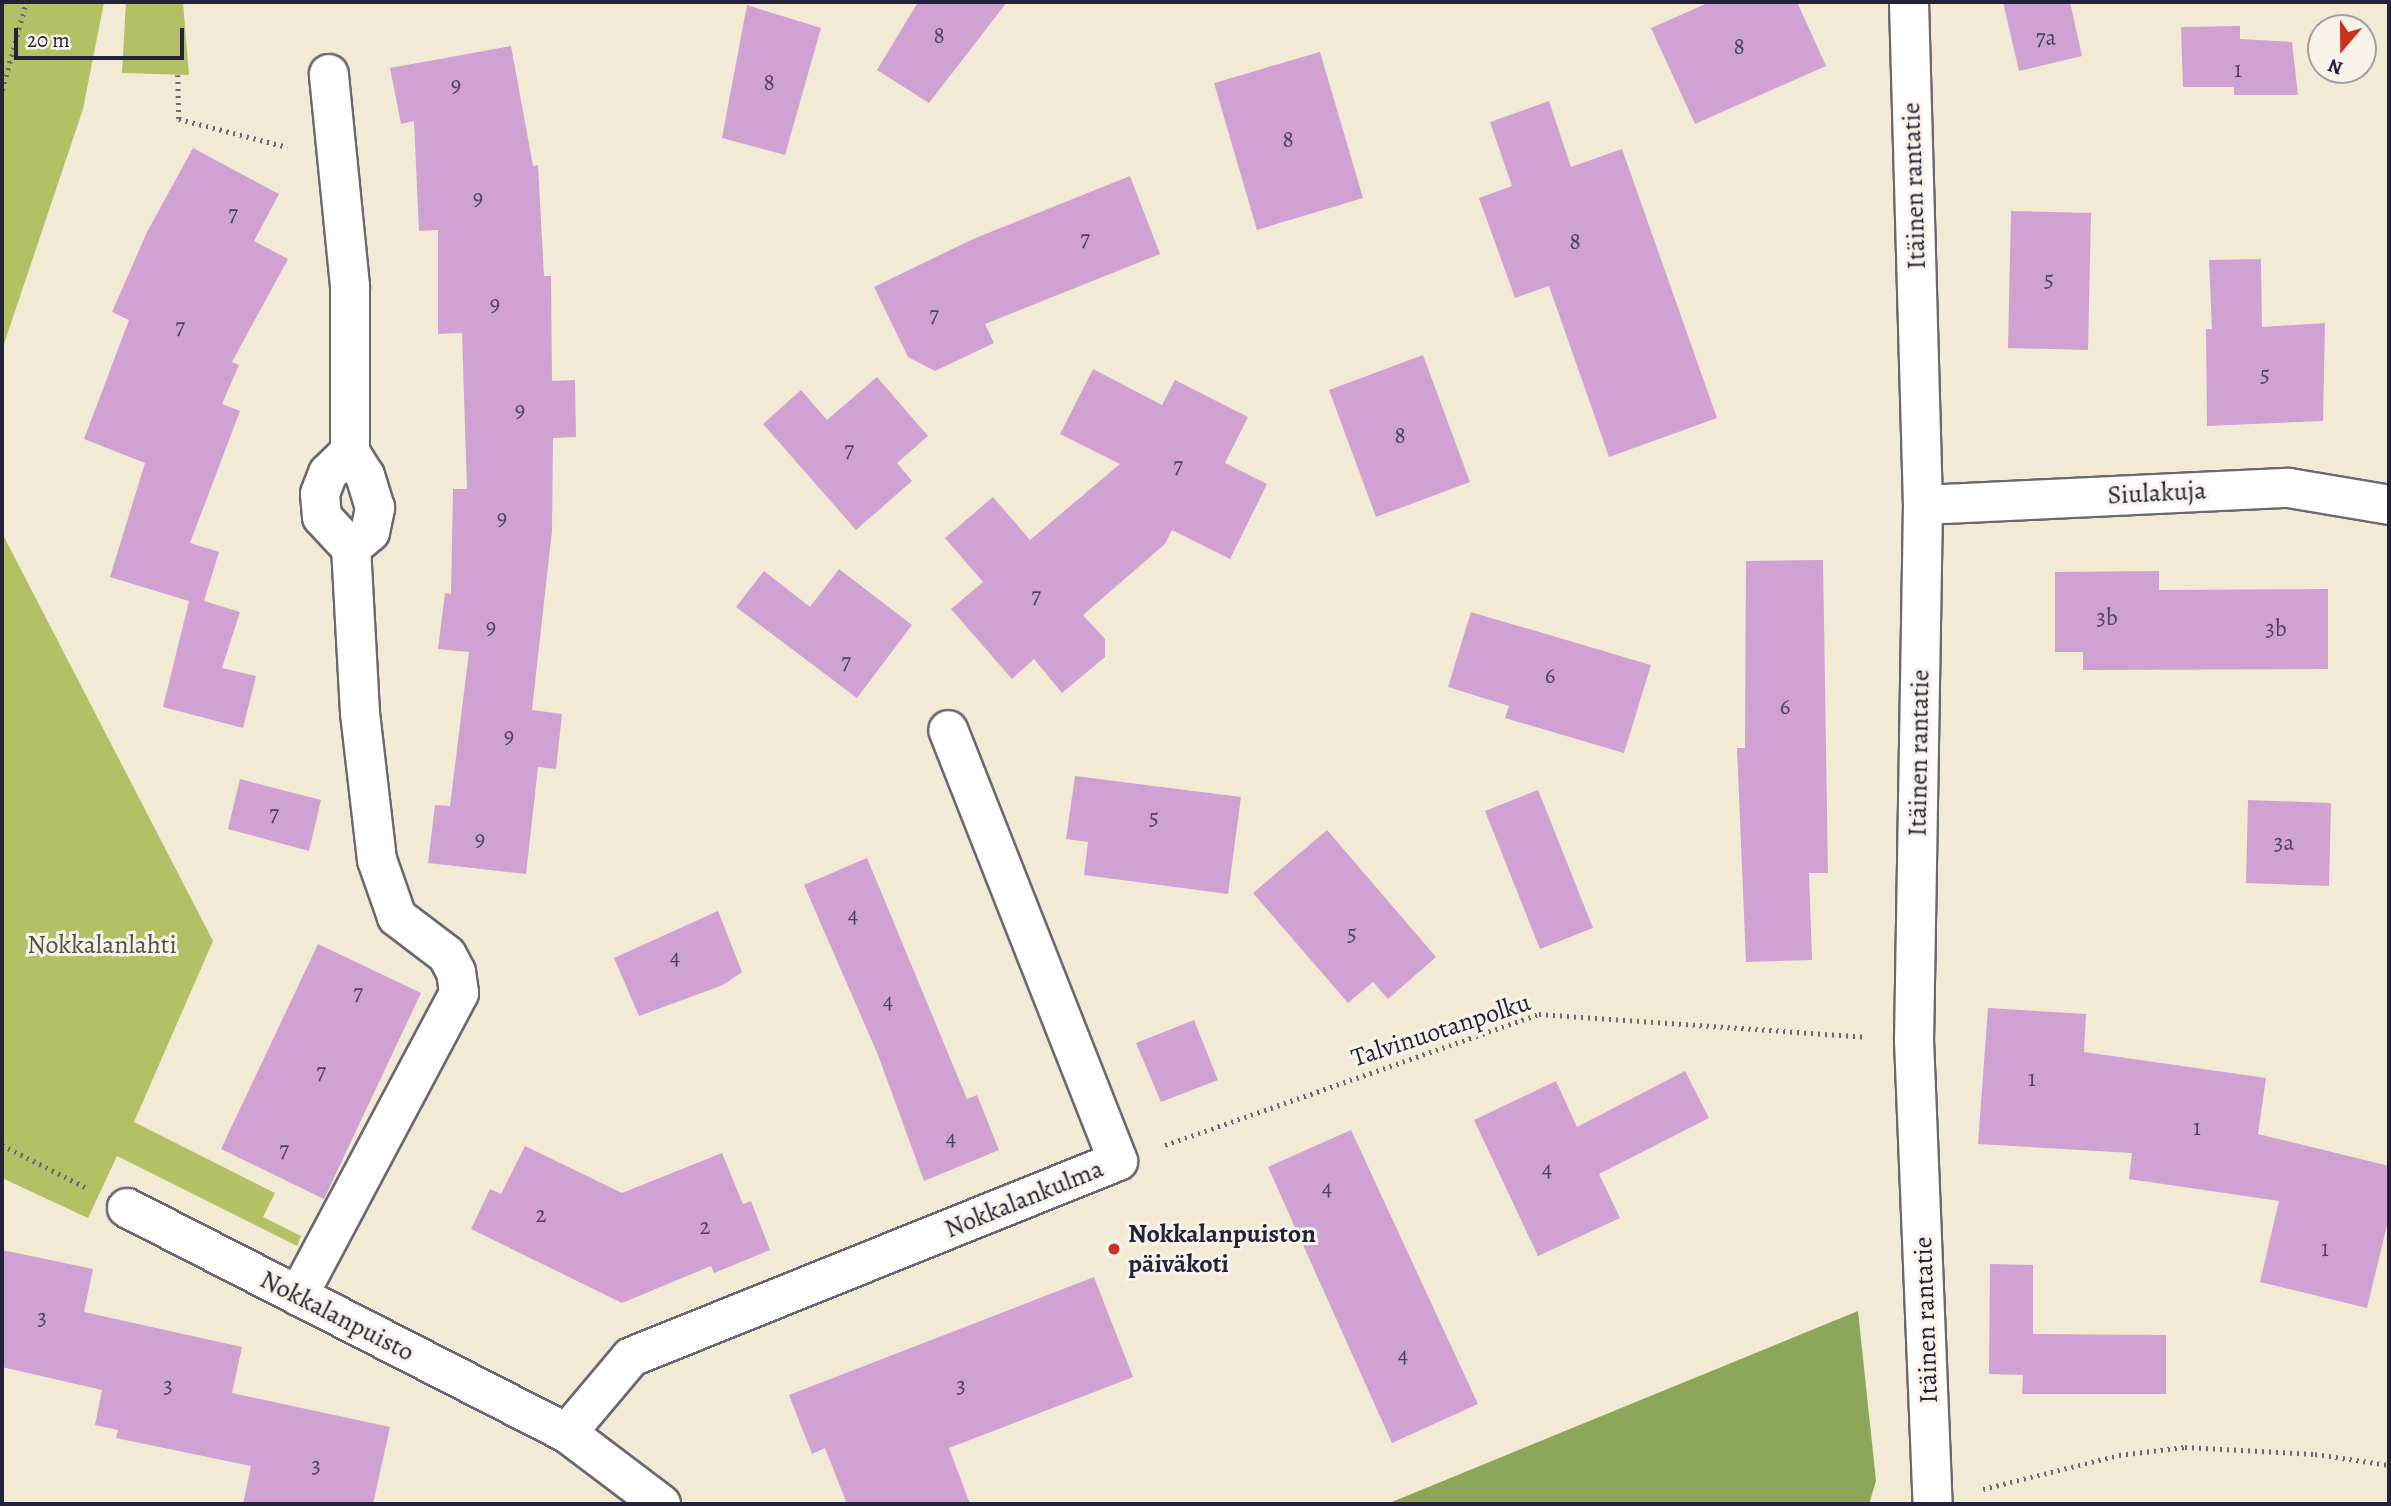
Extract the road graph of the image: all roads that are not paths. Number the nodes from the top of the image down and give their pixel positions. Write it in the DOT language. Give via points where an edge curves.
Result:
graph roads {
  1 [pos="1909,2"];
  2 [pos="329,74"];
  3 [pos="350,452"];
  4 [pos="1923,505"];
  5 [pos="2389,505"];
  6 [pos="351,548"];
  7 [pos="948,730"];
  8 [pos="127,1208"];
  9 [pos="298,1296"];
  10 [pos="567,1433"];
  11 [pos="1933,1503"];
  12 [pos="661,1504"];
  1 -- 4 [label="street, Itäinen rantatie"];
  2 -- 3 [label="street" via="350,286"];
  3 -- 6 [label="street" via="365,476 375,508 370,532"];
  3 -- 6 [label="street" via="328,473 320,494 322,517"];
  4 -- 5 [label="street, Siulakuja" via="2289,488"];
  4 -- 11 [label="street, Itäinen rantatie" via="1914,1040"];
  6 -- 9 [label="street" via="360,713 377,860 397,917 447,955 459,993"];
  7 -- 10 [label="street, Nokkalankulma" via="1118,1161 631,1357"];
  8 -- 9 [label="street, Nokkalanpuisto"];
  9 -- 10 [label="street, Nokkalanpuisto"];
  10 -- 12 [label="street, Nokkalanpuisto"];
}
